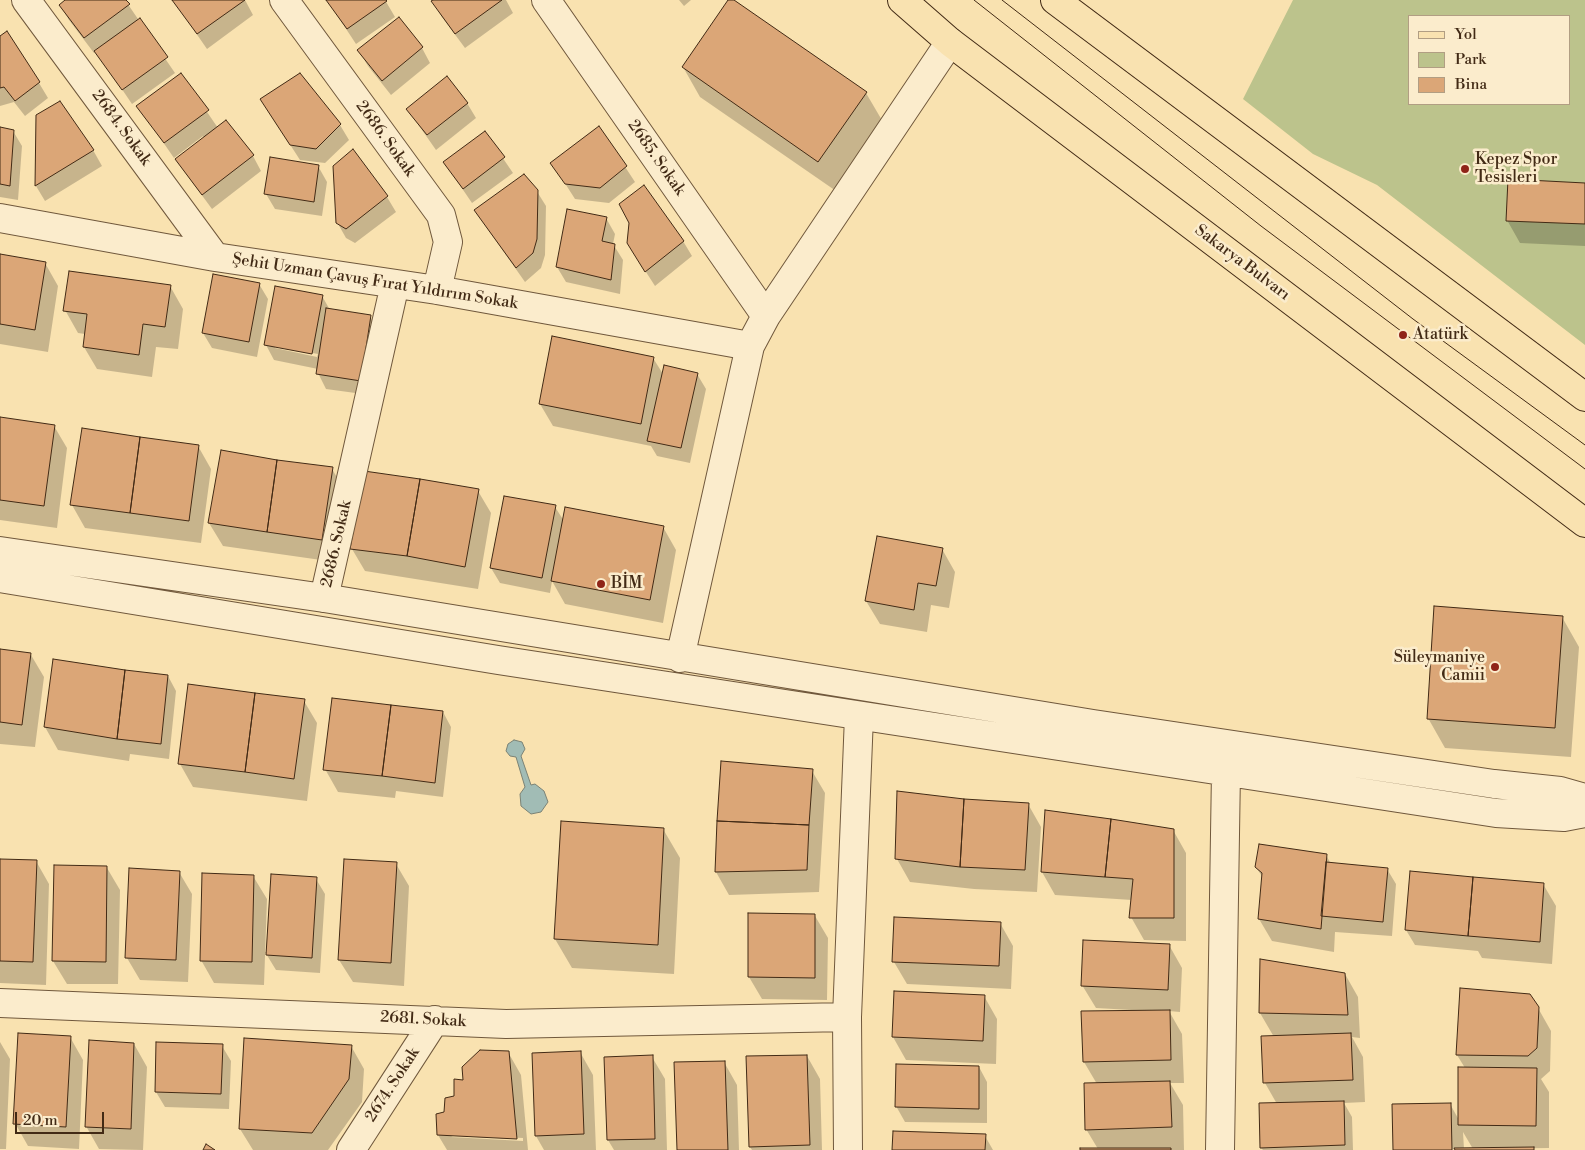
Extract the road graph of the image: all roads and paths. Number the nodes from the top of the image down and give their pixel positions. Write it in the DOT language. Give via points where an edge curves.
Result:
graph roads {
  1 [pos="26,0"];
  2 [pos="284,0"];
  3 [pos="546,0"];
  4 [pos="902,0"];
  5 [pos="1055,0"];
  6 [pos="950,42"];
  7 [pos="0,218"];
  8 [pos="215,257"];
  9 [pos="395,284"];
  10 [pos="437,290"];
  11 [pos="766,316"];
  12 [pos="750,346"];
  13 [pos="1554,374"];
  14 [pos="1585,388"];
  15 [pos="1585,397"];
  16 [pos="1585,523"];
  17 [pos="0,551"];
  18 [pos="0,578"];
  19 [pos="324,598"];
  20 [pos="680,658"];
  21 [pos="859,716"];
  22 [pos="1226,771"];
  23 [pos="1585,798"];
  24 [pos="1585,813"];
  25 [pos="0,1003"];
  26 [pos="847,1017"];
  27 [pos="435,1020"];
  28 [pos="351,1150"];
  29 [pos="848,1150"];
  30 [pos="1220,1150"];
  1 -- 8 [label="street, 2684. Sokak"];
  2 -- 10 [label="street, 2686. Sokak" via="441,215 448,242"];
  3 -- 11 [label="street, 2685. Sokak"];
  4 -- 6 [label="main road, Sakarya Bulvarı"];
  5 -- 13 [label="main road"];
  6 -- 11 [label="street"];
  6 -- 16 [label="main road, Sakarya Bulvarı"];
  7 -- 8 [label="street, Şehit Uzman Çavuş Fırat Yıldırım Sokak"];
  8 -- 9 [label="street, Şehit Uzman Çavuş Fırat Yıldırım Sokak"];
  9 -- 10 [label="street, Şehit Uzman Çavuş Fırat Yıldırım Sokak"];
  9 -- 19 [label="street, 2686. Sokak"];
  10 -- 12 [label="street, Şehit Uzman Çavuş Fırat Yıldırım Sokak"];
  11 -- 12 [label="street"];
  12 -- 20 [label="street"];
  13 -- 14 [label="main road"];
  13 -- 15 [label="main road"];
  17 -- 19 [label="street"];
  18 -- 21 [label="street"];
  19 -- 20 [label="street"];
  20 -- 23 [label="street" via="1093,724 1560,791"];
  21 -- 22 [label="street"];
  21 -- 26 [label="street"];
  22 -- 24 [label="street" via="1496,813 1564,817"];
  22 -- 30 [label="street"];
  25 -- 27 [label="street, 2681. Sokak"];
  26 -- 27 [label="street, 2681. Sokak" via="506,1024"];
  26 -- 29 [label="street"];
  27 -- 28 [label="street, 2674. Sokak"];
}
